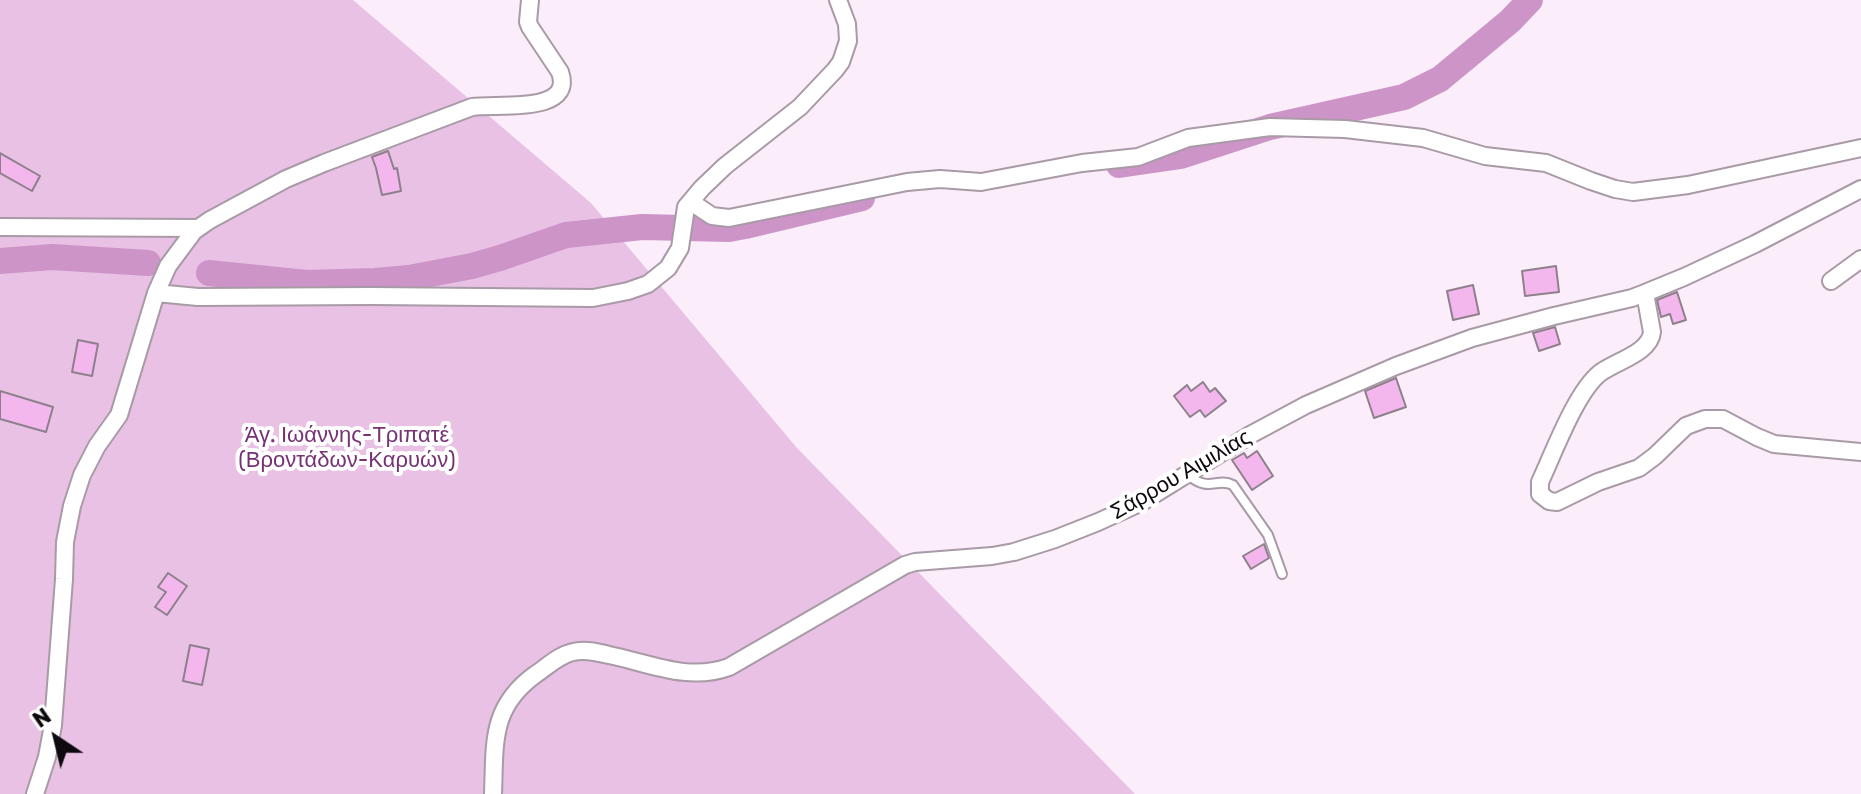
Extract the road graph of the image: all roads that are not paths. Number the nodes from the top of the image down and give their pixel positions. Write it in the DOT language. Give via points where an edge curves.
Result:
graph roads {
  1 [pos="530,0"];
  2 [pos="838,0"];
  3 [pos="1861,148"];
  4 [pos="1861,189"];
  5 [pos="687,208"];
  6 [pos="0,227"];
  7 [pos="192,233"];
  8 [pos="1861,259"];
  9 [pos="1831,281"];
  10 [pos="158,286"];
  11 [pos="1645,293"];
  12 [pos="1861,452"];
  13 [pos="1188,475"];
  14 [pos="1282,574"];
  15 [pos="35,794"];
  16 [pos="493,794"];
  1 -- 7 [label="street" via="530,27 563,80 552,99 472,107 286,179"];
  2 -- 5 [label="street" via="848,32 841,62 800,107 725,166"];
  3 -- 5 [label="street" via="1633,192 1546,163 1485,156 1423,138 1270,127 1188,138 1138,157 981,182 907,182 729,218"];
  4 -- 11 [label="street, Σάρρου Αιμιλίας"];
  5 -- 10 [label="street" via="680,248 659,276 628,291 593,298 198,297"];
  6 -- 7 [label="street"];
  7 -- 10 [label="street"];
  8 -- 9 [label="street"];
  10 -- 15 [label="street" via="119,415 82,475 72,506 53,725"];
  11 -- 12 [label="street" via="1652,338 1590,383 1540,482 1544,498 1557,502 1639,468 1686,426 1705,419 1723,419 1774,444"];
  11 -- 13 [label="street, Σάρρου Αιμιλίας" via="1472,338 1396,366 1306,405"];
  13 -- 14 [label="lane" via="1203,484 1233,485 1268,535"];
  13 -- 16 [label="street, Σάρρου Αιμιλίας" via="1142,502 1032,547 905,565 712,673 667,669 591,651 562,655 511,695 494,742"];
}
